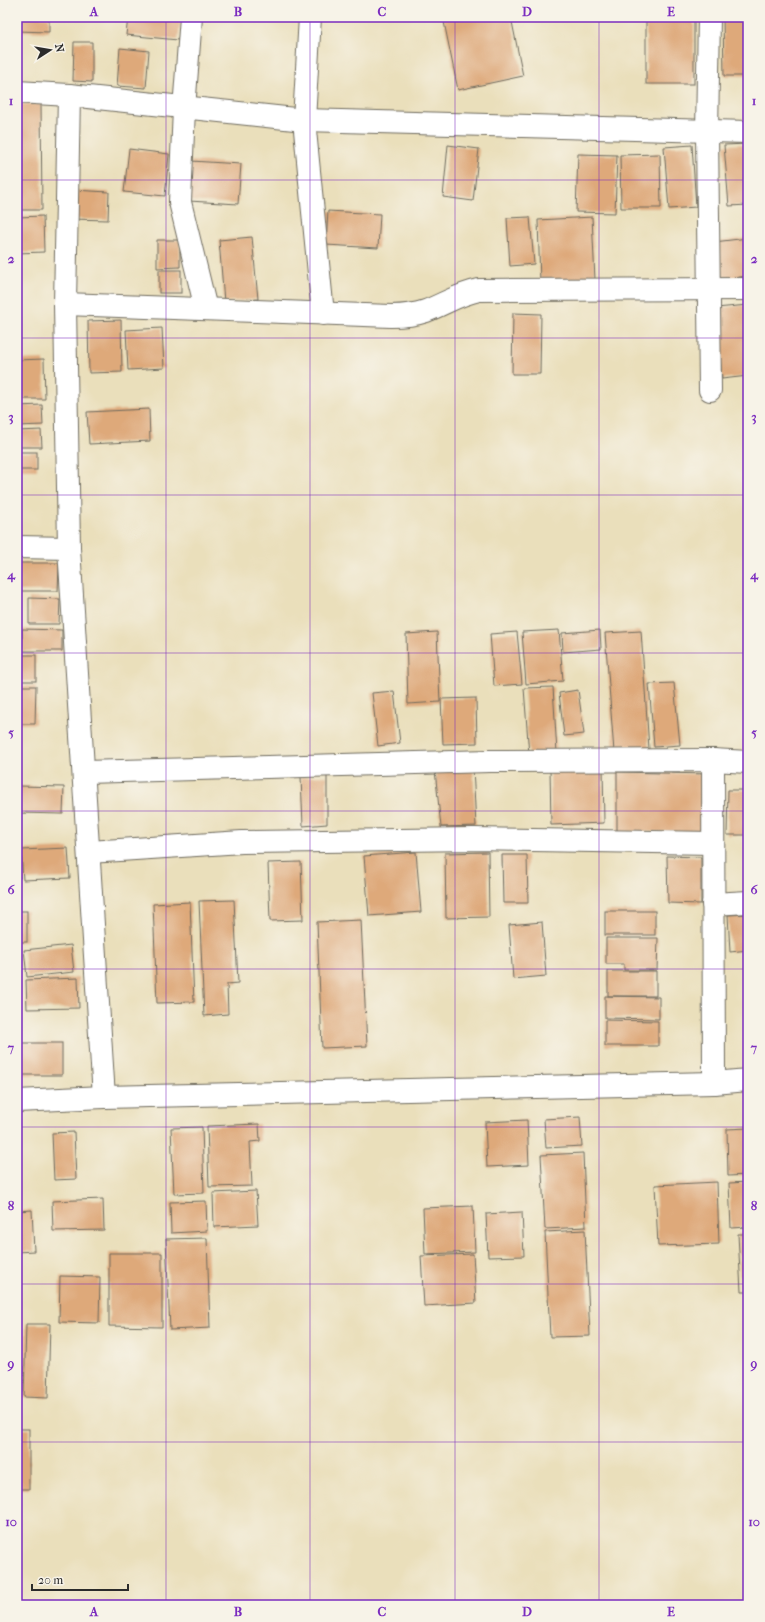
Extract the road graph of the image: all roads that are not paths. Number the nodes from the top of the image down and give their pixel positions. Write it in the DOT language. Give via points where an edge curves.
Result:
graph roads {
  1 [pos="191,17"];
  2 [pos="310,17"];
  3 [pos="709,17"];
  4 [pos="17,92"];
  5 [pos="69,95"];
  6 [pos="184,109"];
  7 [pos="304,120"];
  8 [pos="707,132"];
  9 [pos="748,132"];
  10 [pos="710,288"];
  11 [pos="748,288"];
  12 [pos="65,304"];
  13 [pos="206,309"];
  14 [pos="323,314"];
  15 [pos="710,390"];
  16 [pos="17,547"];
  17 [pos="69,548"];
  18 [pos="713,760"];
  19 [pos="748,762"];
  20 [pos="84,772"];
  21 [pos="713,843"];
  22 [pos="89,852"];
  23 [pos="748,902"];
  24 [pos="713,904"];
  25 [pos="748,1080"];
  26 [pos="714,1083"];
  27 [pos="104,1097"];
  28 [pos="17,1101"];
  1 -- 6 [label="street"];
  2 -- 7 [label="street"];
  3 -- 8 [label="street"];
  4 -- 5 [label="street"];
  5 -- 6 [label="street"];
  5 -- 12 [label="street"];
  6 -- 7 [label="street"];
  6 -- 13 [label="street" via="180,202"];
  7 -- 8 [label="street"];
  7 -- 14 [label="street"];
  8 -- 9 [label="street"];
  8 -- 10 [label="street"];
  10 -- 11 [label="street"];
  10 -- 14 [label="street" via="479,290 409,315"];
  10 -- 15 [label="street"];
  12 -- 13 [label="street"];
  12 -- 17 [label="street"];
  13 -- 14 [label="street"];
  16 -- 17 [label="street"];
  17 -- 20 [label="street"];
  18 -- 19 [label="street"];
  18 -- 20 [label="street" via="490,761"];
  18 -- 21 [label="street"];
  20 -- 22 [label="street"];
  21 -- 22 [label="street" via="474,839 242,842"];
  21 -- 24 [label="street"];
  22 -- 27 [label="street"];
  23 -- 24 [label="street"];
  24 -- 26 [label="street"];
  25 -- 26 [label="street"];
  26 -- 27 [label="street"];
  27 -- 28 [label="street"];
}
